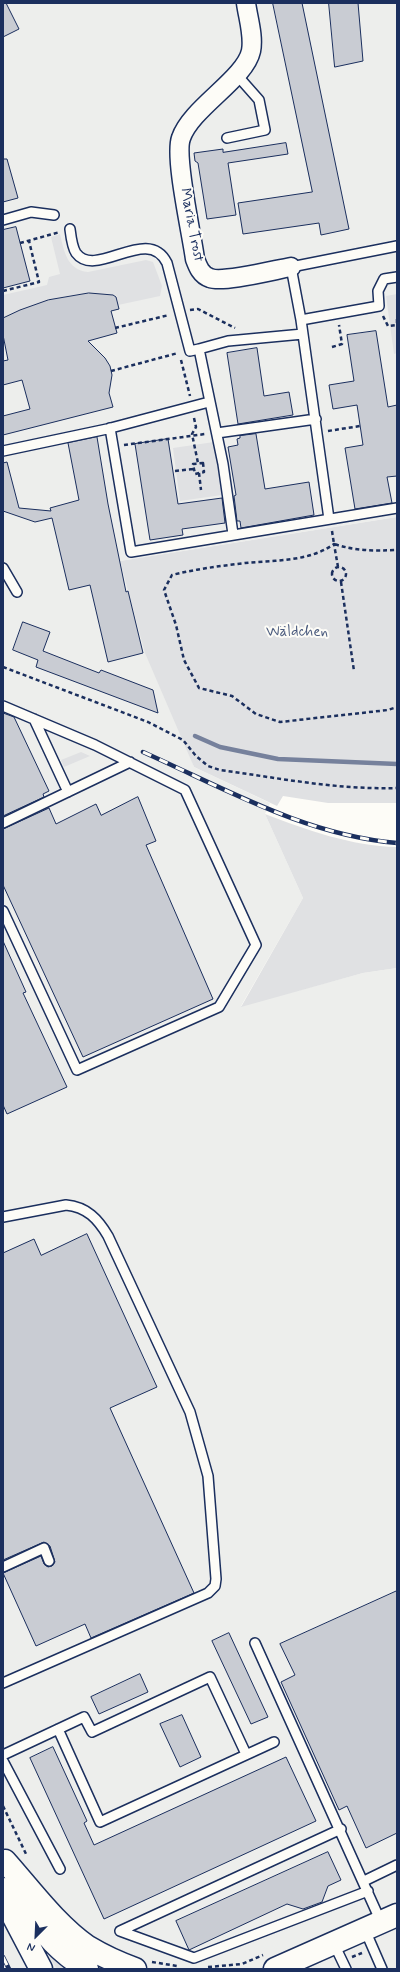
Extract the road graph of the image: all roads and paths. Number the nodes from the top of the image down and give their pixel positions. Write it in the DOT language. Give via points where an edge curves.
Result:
graph roads {
  1 [pos="246,3"];
  2 [pos="236,74"];
  3 [pos="227,138"];
  4 [pos="54,215"];
  5 [pos="3,220"];
  6 [pos="70,229"];
  7 [pos="29,240"];
  8 [pos="20,243"];
  9 [pos="397,246"];
  10 [pos="291,267"];
  11 [pos="397,277"];
  12 [pos="3,291"];
  13 [pos="379,306"];
  14 [pos="180,311"];
  15 [pos="338,314"];
  16 [pos="397,319"];
  17 [pos="301,320"];
  18 [pos="172,322"];
  19 [pos="397,325"];
  20 [pos="242,327"];
  21 [pos="115,328"];
  22 [pos="303,334"];
  23 [pos="178,345"];
  24 [pos="332,347"];
  25 [pos="198,349"];
  26 [pos="180,353"];
  27 [pos="111,371"];
  28 [pos="209,402"];
  29 [pos="192,407"];
  30 [pos="316,419"];
  31 [pos="360,426"];
  32 [pos="110,428"];
  33 [pos="217,433"];
  34 [pos="318,433"];
  35 [pos="192,434"];
  36 [pos="114,446"];
  37 [pos="3,451"];
  38 [pos="198,463"];
  39 [pos="194,469"];
  40 [pos="175,471"];
  41 [pos="199,473"];
  42 [pos="201,490"];
  43 [pos="397,508"];
  44 [pos="329,519"];
  45 [pos="233,534"];
  46 [pos="334,544"];
  47 [pos="397,550"];
  48 [pos="338,567"];
  49 [pos="3,568"];
  50 [pos="341,582"];
  51 [pos="16,592"];
  52 [pos="3,667"];
  53 [pos="354,671"];
  54 [pos="3,706"];
  55 [pos="397,707"];
  56 [pos="34,719"];
  57 [pos="130,762"];
  58 [pos="397,788"];
  59 [pos="68,792"];
  60 [pos="3,823"];
  61 [pos="3,910"];
  62 [pos="3,1217"];
  63 [pos="49,1561"];
  64 [pos="3,1567"];
  65 [pos="255,1643"];
  66 [pos="3,1683"];
  67 [pos="58,1729"];
  68 [pos="274,1742"];
  69 [pos="246,1754"];
  70 [pos="3,1755"];
  71 [pos="3,1761"];
  72 [pos="340,1830"];
  73 [pos="4,1858"];
  74 [pos="397,1865"];
  75 [pos="60,1869"];
  76 [pos="364,1881"];
  77 [pos="3,1889"];
  78 [pos="368,1891"];
  79 [pos="381,1923"];
  80 [pos="334,1944"];
  81 [pos="293,1964"];
  82 [pos="41,1969"];
  83 [pos="87,1969"];
  84 [pos="135,1969"];
  85 [pos="257,1969"];
  86 [pos="275,1969"];
  87 [pos="346,1969"];
  88 [pos="382,1969"];
  1 -- 2 [label="street, Maria Trost" via="252,41 250,53"];
  2 -- 3 [label="lane" via="259,100 265,130"];
  2 -- 10 [label="street, Maria Trost" via="186,126 180,140 179,157 195,259 200,272 210,278 224,279"];
  4 -- 5 [label="lane" via="31,212"];
  6 -- 7 [label="path"];
  6 -- 14 [label="lane" via="76,253 88,260 143,248 153,248 163,254 168,263"];
  7 -- 8 [label="path"];
  7 -- 12 [label="path" via="39,282"];
  9 -- 10 [label="lane, Maria Trost"];
  10 -- 17 [label="lane"];
  11 -- 13 [label="lane" via="384,279 378,291"];
  13 -- 15 [label="lane"];
  13 -- 19 [label="path" via="388,326"];
  14 -- 20 [label="path" via="198,309 234,328"];
  14 -- 25 [label="lane" via="190,350"];
  15 -- 17 [label="lane"];
  15 -- 24 [label="path" via="342,344"];
  16 -- 19 [label="path"];
  17 -- 22 [label="lane"];
  18 -- 21 [label="path" via="170,315"];
  22 -- 25 [label="lane" via="228,341"];
  22 -- 30 [label="lane"];
  23 -- 26 [label="path"];
  25 -- 28 [label="lane"];
  26 -- 27 [label="path"];
  26 -- 29 [label="path"];
  28 -- 29 [label="lane"];
  28 -- 33 [label="lane"];
  29 -- 32 [label="lane"];
  29 -- 35 [label="path" via="196,427"];
  30 -- 33 [label="lane"];
  30 -- 34 [label="lane"];
  31 -- 34 [label="path"];
  32 -- 36 [label="lane"];
  32 -- 37 [label="lane"];
  33 -- 35 [label="path"];
  33 -- 45 [label="lane"];
  34 -- 44 [label="lane"];
  35 -- 36 [label="path"];
  35 -- 38 [label="path"];
  36 -- 45 [label="lane" via="131,552"];
  38 -- 39 [label="path" via="194,464"];
  38 -- 41 [label="path" via="203,463 204,467 204,472"];
  39 -- 40 [label="path"];
  39 -- 41 [label="path" via="195,474"];
  41 -- 42 [label="path"];
  43 -- 44 [label="lane"];
  44 -- 45 [label="lane"];
  44 -- 46 [label="path"];
  46 -- 47 [label="path" via="370,552"];
  46 -- 48 [label="path"];
  46 -- 55 [label="path" via="311,555 212,567 172,575 164,590 184,660 199,688 232,696 256,714 280,722"];
  48 -- 50 [label="path" via="347,573"];
  48 -- 50 [label="path" via="333,570 332,575 336,581"];
  49 -- 51 [label="lane"];
  50 -- 53 [label="path"];
  52 -- 58 [label="path" via="148,722 183,740 208,766 220,770 334,786"];
  54 -- 56 [label="lane"];
  56 -- 57 [label="lane"];
  56 -- 59 [label="lane"];
  57 -- 59 [label="lane"];
  57 -- 61 [label="lane" via="185,790 256,945 219,1007 77,1070"];
  59 -- 60 [label="lane"];
  62 -- 66 [label="lane" via="66,1205 75,1206 93,1216 108,1236 190,1412 208,1476 216,1579 215,1586 208,1593"];
  63 -- 64 [label="lane" via="44,1548"];
  65 -- 72 [label="lane"];
  67 -- 69 [label="lane" via="84,1717 92,1732 210,1677"];
  67 -- 69 [label="lane" via="100,1822"];
  67 -- 70 [label="lane"];
  68 -- 69 [label="lane"];
  71 -- 75 [label="lane"];
  72 -- 76 [label="lane"];
  72 -- 78 [label="lane" via="120,1931 194,1958"];
  73 -- 83 [label="main road" via="34,1919 53,1943 70,1959"];
  73 -- 84 [label="main road" via="47,1909 71,1932 92,1949 113,1961"];
  74 -- 76 [label="lane"];
  76 -- 78 [label="lane"];
  77 -- 82 [label="main road" via="10,1910"];
  78 -- 79 [label="lane"];
  79 -- 80 [label="main road"];
  79 -- 88 [label="lane"];
  80 -- 81 [label="main road"];
  80 -- 87 [label="lane"];
  81 -- 85 [label="main road"];
  81 -- 86 [label="main road"];
}
